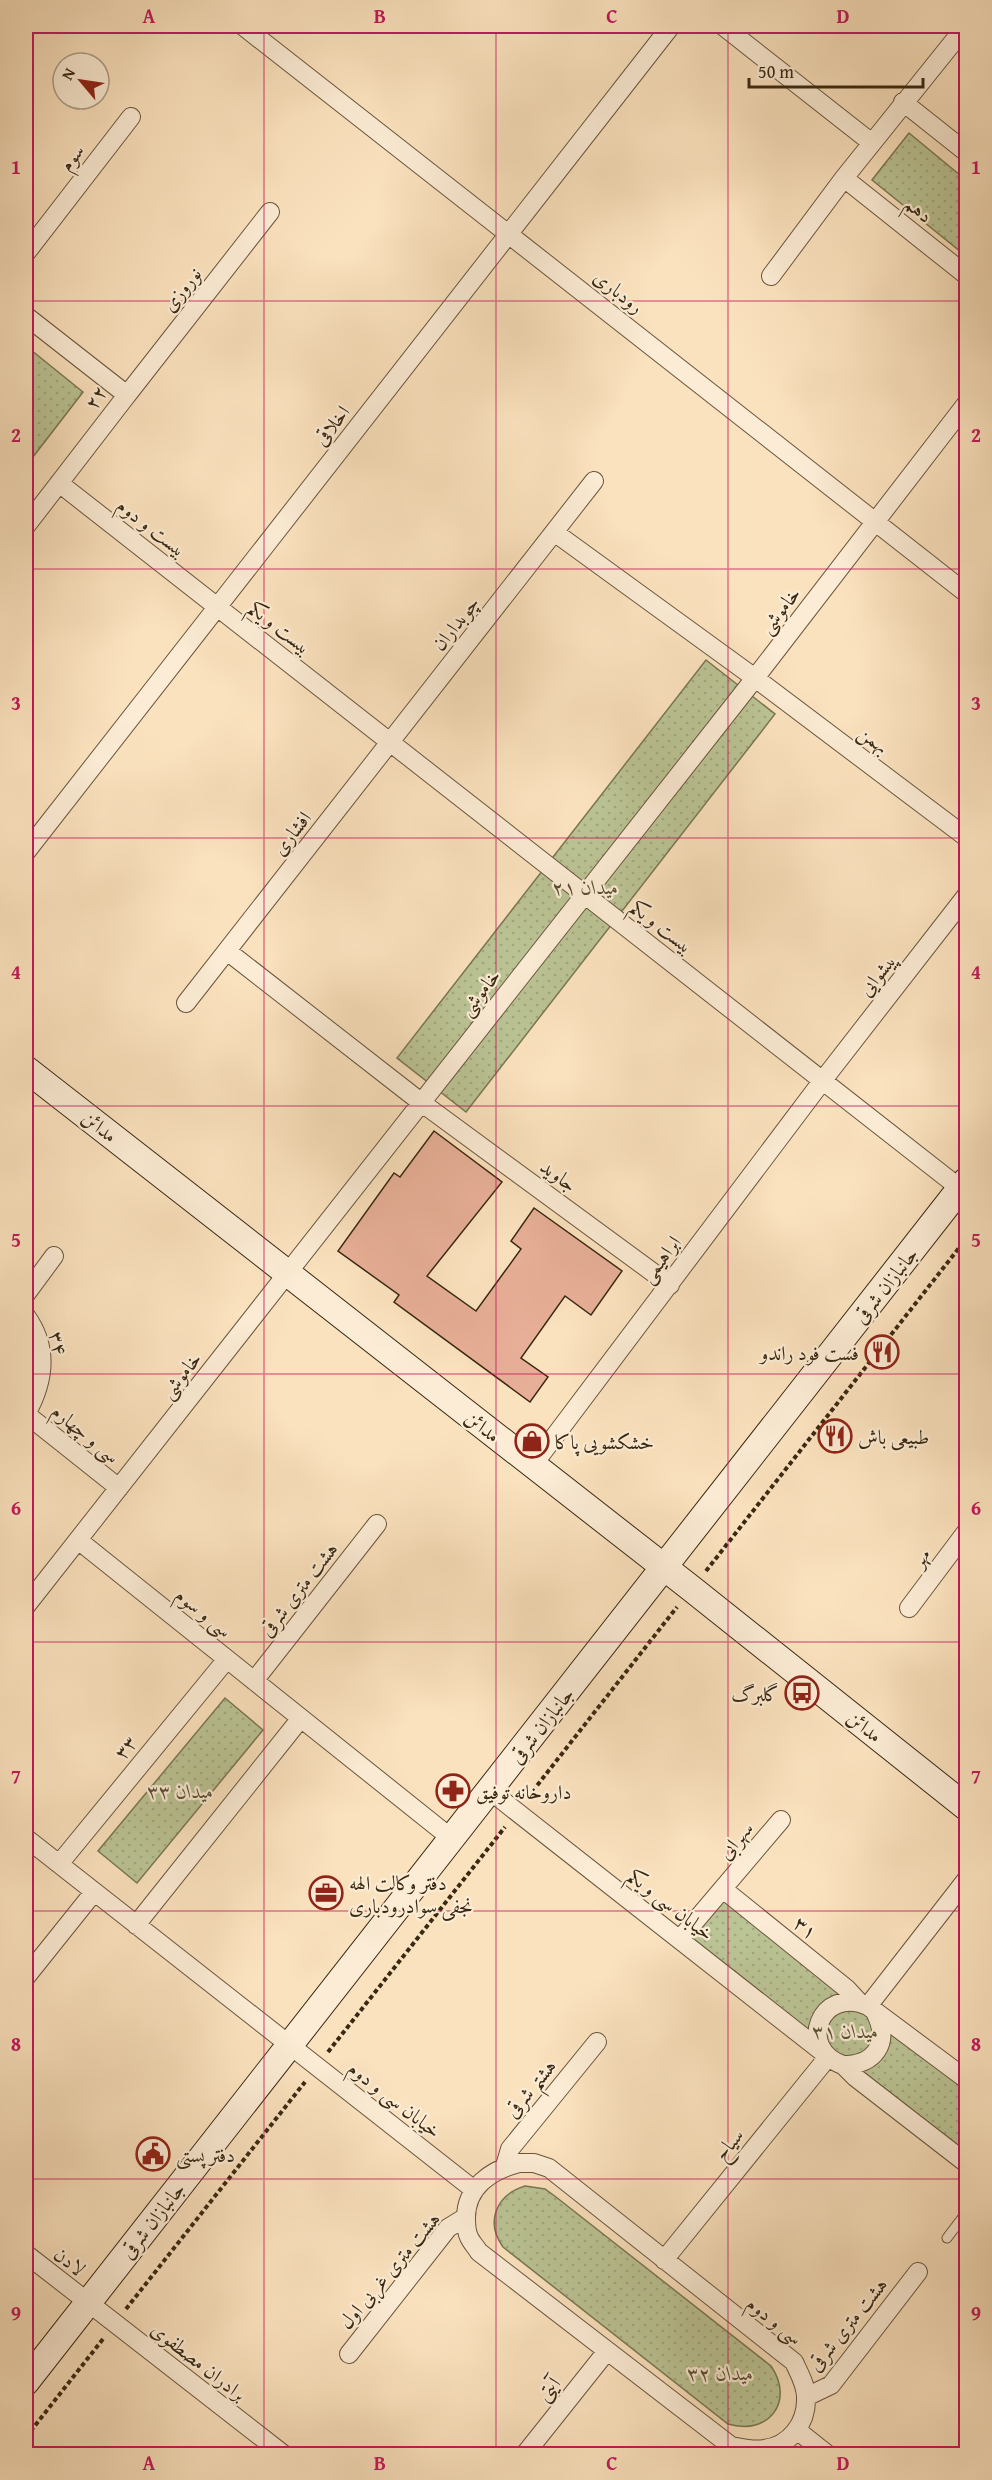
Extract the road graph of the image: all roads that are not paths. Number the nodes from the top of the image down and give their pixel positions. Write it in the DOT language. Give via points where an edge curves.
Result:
graph roads {
  1 [pos="243,26"];
  2 [pos="671,26"];
  3 [pos="723,26"];
  4 [pos="966,26"];
  5 [pos="903,102"];
  6 [pos="131,117"];
  7 [pos="872,142"];
  8 [pos="966,152"];
  9 [pos="844,178"];
  10 [pos="270,212"];
  11 [pos="509,234"];
  12 [pos="26,253"];
  13 [pos="966,275"];
  14 [pos="771,276"];
  15 [pos="26,316"];
  16 [pos="127,395"];
  17 [pos="966,404"];
  18 [pos="594,481"];
  19 [pos="59,483"];
  20 [pos="875,521"];
  21 [pos="26,526"];
  22 [pos="554,532"];
  23 [pos="966,593"];
  24 [pos="217,607"];
  25 [pos="755,678"];
  26 [pos="390,742"];
  27 [pos="966,837"];
  28 [pos="26,852"];
  29 [pos="585,894"];
  30 [pos="966,896"];
  31 [pos="227,951"];
  32 [pos="186,1003"];
  33 [pos="26,1069"];
  34 [pos="823,1080"];
  35 [pos="422,1103"];
  36 [pos="964,1187"];
  37 [pos="54,1256"];
  38 [pos="288,1274"];
  39 [pos="669,1285"];
  40 [pos="26,1294"];
  41 [pos="26,1316"];
  42 [pos="26,1414"];
  43 [pos="533,1465"];
  44 [pos="119,1488"];
  45 [pos="377,1524"];
  46 [pos="966,1532"];
  47 [pos="78,1540"];
  48 [pos="664,1567"];
  49 [pos="26,1606"];
  50 [pos="909,1608"];
  51 [pos="227,1659"];
  52 [pos="254,1681"];
  53 [pos="301,1718"];
  54 [pos="489,1790"];
  55 [pos="966,1807"];
  56 [pos="781,1820"];
  57 [pos="26,1838"];
  58 [pos="451,1838"];
  59 [pos="59,1864"];
  60 [pos="966,1880"];
  61 [pos="723,1889"];
  62 [pos="94,1892"];
  63 [pos="136,1925"];
  64 [pos="680,1939"];
  65 [pos="26,1977"];
  66 [pos="867,2007"];
  67 [pos="597,2042"];
  68 [pos="290,2045"];
  69 [pos="832,2059"];
  70 [pos="966,2079"];
  71 [pos="966,2163"];
  72 [pos="505,2166"];
  73 [pos="473,2189"];
  74 [pos="966,2213"];
  75 [pos="466,2217"];
  76 [pos="947,2238"];
  77 [pos="26,2254"];
  78 [pos="664,2260"];
  79 [pos="918,2272"];
  80 [pos="88,2302"];
  81 [pos="607,2351"];
  82 [pos="350,2354"];
  83 [pos="26,2382"];
  84 [pos="806,2397"];
  85 [pos="798,2431"];
  86 [pos="763,2452"];
  87 [pos="283,2454"];
  88 [pos="525,2454"];
  89 [pos="828,2454"];
  1 -- 11 [label="street, رودباری"];
  2 -- 11 [label="street, اخلاقی"];
  3 -- 7 [label="street"];
  4 -- 5 [label="street"];
  5 -- 7 [label="street"];
  5 -- 8 [label="street"];
  6 -- 12 [label="street, سوم"];
  7 -- 9 [label="street"];
  9 -- 13 [label="street, دهم"];
  9 -- 14 [label="street"];
  10 -- 16 [label="street, نوروزی"];
  11 -- 20 [label="street, رودباری"];
  11 -- 24 [label="street, اخلاقی"];
  15 -- 16 [label="street, ۲۲"];
  16 -- 19 [label="street, ۲۲"];
  17 -- 20 [label="street, خاموشی"];
  18 -- 22 [label="street, چوبداران"];
  19 -- 21 [label="street, ۲۲"];
  19 -- 24 [label="street, بیست و دوم"];
  20 -- 23 [label="street, رودباری"];
  20 -- 25 [label="street, خاموشی"];
  22 -- 25 [label="street"];
  22 -- 26 [label="street, چوبداران"];
  24 -- 26 [label="street, بیست و یکم"];
  24 -- 28 [label="street, اخلاقی"];
  25 -- 27 [label="street, بهمن"];
  25 -- 29 [label="street, خاموشی"];
  26 -- 29 [label="street, بیست و یکم"];
  26 -- 31 [label="street, افشاری"];
  29 -- 34 [label="street, بیست و یکم"];
  29 -- 35 [label="street, خاموشی"];
  30 -- 34 [label="street, پیشوایی"];
  31 -- 32 [label="street, افشاری"];
  31 -- 35 [label="street"];
  33 -- 38 [label="main road, مدائن"];
  34 -- 36 [label="street, بیست و یکم"];
  34 -- 39 [label="street, ابراهیمی"];
  35 -- 38 [label="street, خاموشی"];
  35 -- 39 [label="street, جاوید"];
  36 -- 48 [label="main road, جانبازان شرقی"];
  37 -- 40 [label="street"];
  38 -- 43 [label="main road, مدائن"];
  38 -- 44 [label="street, خاموشی"];
  39 -- 43 [label="street, ابراهیمی"];
  41 -- 42 [label="street, ۳۴" via="40,1346 42,1370 37,1393"];
  42 -- 44 [label="street, سی و چهارم"];
  43 -- 48 [label="main road, مدائن"];
  44 -- 47 [label="street, خاموشی"];
  45 -- 52 [label="street, هشت متری شرقی"];
  46 -- 50 [label="street, مهر"];
  47 -- 49 [label="street, خاموشی"];
  47 -- 51 [label="street, سی و سوم"];
  48 -- 54 [label="main road, جانبازان شرقی"];
  48 -- 55 [label="main road, مدائن"];
  51 -- 52 [label="street, سی و سوم"];
  51 -- 59 [label="street, ۳۳"];
  52 -- 53 [label="street, سی و سوم"];
  53 -- 58 [label="street, سی و سوم"];
  53 -- 63 [label="street"];
  54 -- 58 [label="main road, جانبازان شرقی"];
  54 -- 64 [label="street, خیابان سی و یکم"];
  56 -- 61 [label="street, سهرابی"];
  57 -- 59 [label="street"];
  58 -- 68 [label="main road, جانبازان شرقی"];
  59 -- 62 [label="street"];
  60 -- 66 [label="street"];
  61 -- 64 [label="street"];
  61 -- 66 [label="street, ۳۱"];
  62 -- 63 [label="street"];
  62 -- 65 [label="street"];
  63 -- 68 [label="street"];
  64 -- 69 [label="street, خیابان سی و یکم"];
  66 -- 69 [label="street" via="838,2003 823,2016 817,2035"];
  66 -- 69 [label="street" via="881,2024 882,2035 874,2055 854,2065"];
  66 -- 70 [label="street, ۳۱"];
  67 -- 72 [label="street, هشتم شرقی" via="510,2149"];
  68 -- 73 [label="street, خیابان سی و دوم"];
  68 -- 80 [label="main road, جانبازان شرقی"];
  69 -- 71 [label="street, خیابان سی و یکم"];
  69 -- 78 [label="street, سیاح"];
  72 -- 73 [label="street"];
  72 -- 78 [label="street, سی و دوم" via="527,2163 549,2168"];
  73 -- 75 [label="street"];
  74 -- 76 [label="lane"];
  75 -- 81 [label="street" via="468,2235 479,2252"];
  75 -- 82 [label="street, هشت متری غربی اول" via="448,2228"];
  77 -- 80 [label="street, لادن"];
  78 -- 84 [label="street, سی و دوم" via="794,2362"];
  79 -- 84 [label="street, هشت متری شرقی" via="831,2385"];
  80 -- 83 [label="main road, جانبازان شرقی"];
  80 -- 87 [label="street, برادران مصطفوی"];
  81 -- 86 [label="street" via="731,2446"];
  81 -- 88 [label="street, آیتی"];
  84 -- 85 [label="street, سی و دوم"];
  85 -- 86 [label="street" via="781,2445"];
  85 -- 89 [label="street"];
}
